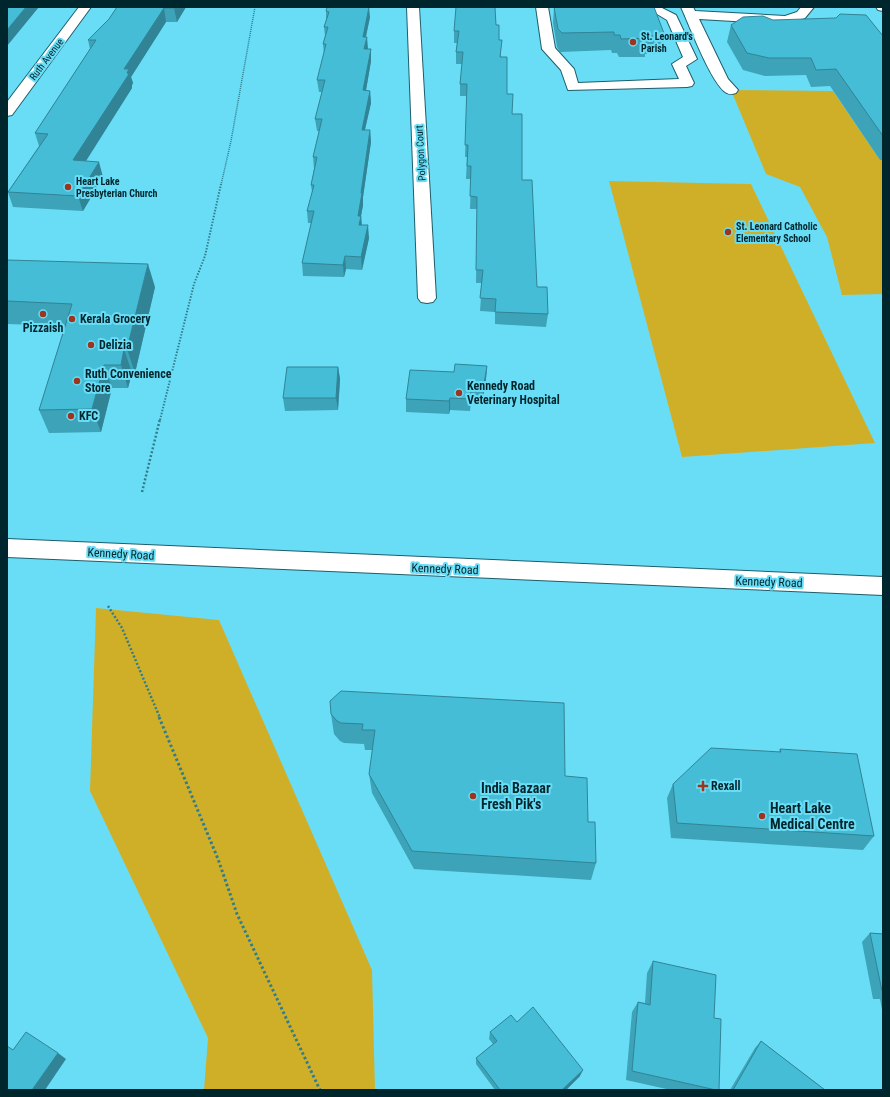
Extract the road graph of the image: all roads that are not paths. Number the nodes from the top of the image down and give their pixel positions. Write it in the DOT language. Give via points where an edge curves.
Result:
graph roads {
  1 [pos="85,7"];
  2 [pos="412,7"];
  3 [pos="651,7"];
  4 [pos="808,7"];
  5 [pos="542,9"];
  6 [pos="689,11"];
  7 [pos="557,12"];
  8 [pos="732,90"];
  9 [pos="7,112"];
  10 [pos="427,298"];
  11 [pos="7,548"];
  12 [pos="883,586"];
  1 -- 9 [label="street, Ruth Avenue"];
  2 -- 10 [label="street, Polygon Court"];
  3 -- 5 [label="street" via="672,18 690,59 679,64 687,83 573,87 567,69 549,49"];
  4 -- 6 [label="street" via="801,15 786,20"];
  5 -- 7 [label="street"];
  6 -- 8 [label="street" via="722,81"];
  11 -- 12 [label="street, Kennedy Road"];
}
